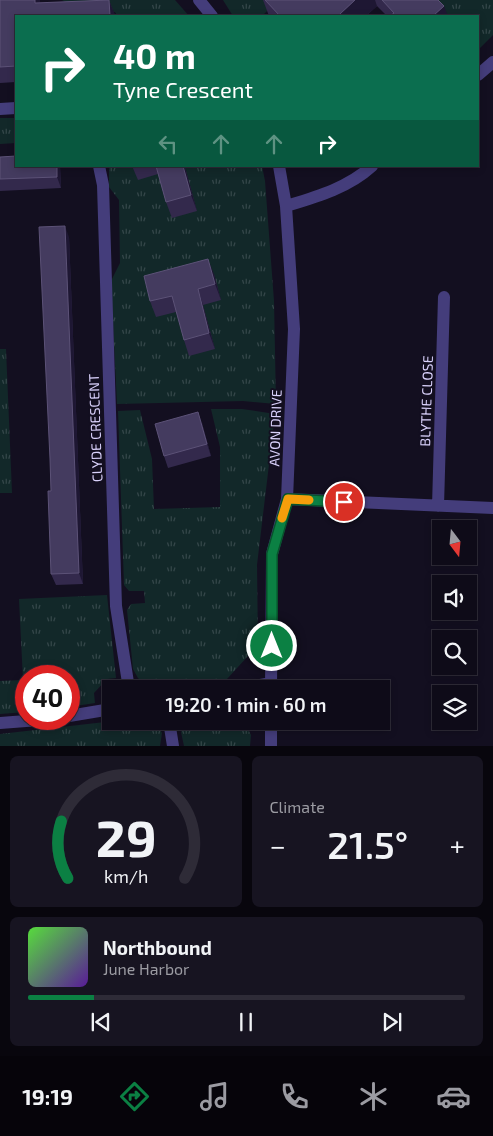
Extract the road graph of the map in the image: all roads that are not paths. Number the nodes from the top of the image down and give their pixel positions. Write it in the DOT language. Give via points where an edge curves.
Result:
graph roads {
  1 [pos="199,0"];
  2 [pos="211,15"];
  3 [pos="493,62"];
  4 [pos="479,74"];
  5 [pos="15,108"];
  6 [pos="0,109"];
  7 [pos="99,167"];
  8 [pos="279,167"];
  9 [pos="371,167"];
  10 [pos="286,206"];
  11 [pos="444,297"];
  12 [pos="288,499"];
  13 [pos="438,506"];
  14 [pos="493,508"];
  15 [pos="128,680"];
  16 [pos="271,680"];
  17 [pos="102,711"];
  18 [pos="80,714"];
  19 [pos="15,722"];
  20 [pos="0,723"];
  21 [pos="170,730"];
  22 [pos="271,730"];
  23 [pos="173,746"];
  24 [pos="271,746"];
  1 -- 2 [label="street"];
  3 -- 4 [label="street"];
  5 -- 6 [label="street"];
  7 -- 15 [label="street, CLYDE CRESCENT" via="103,185 116,606"];
  8 -- 10 [label="street, AVON DRIVE"];
  9 -- 10 [label="street" via="361,176 326,193"];
  10 -- 12 [label="street, AVON DRIVE" via="294,330"];
  11 -- 13 [label="street, BLYTHE CLOSE"];
  12 -- 13 [label="street"];
  12 -- 16 [label="street, AVON DRIVE" via="272,554"];
  13 -- 14 [label="street"];
  17 -- 18 [label="street"];
  19 -- 20 [label="street"];
  21 -- 23 [label="street"];
  22 -- 24 [label="street"];
}
